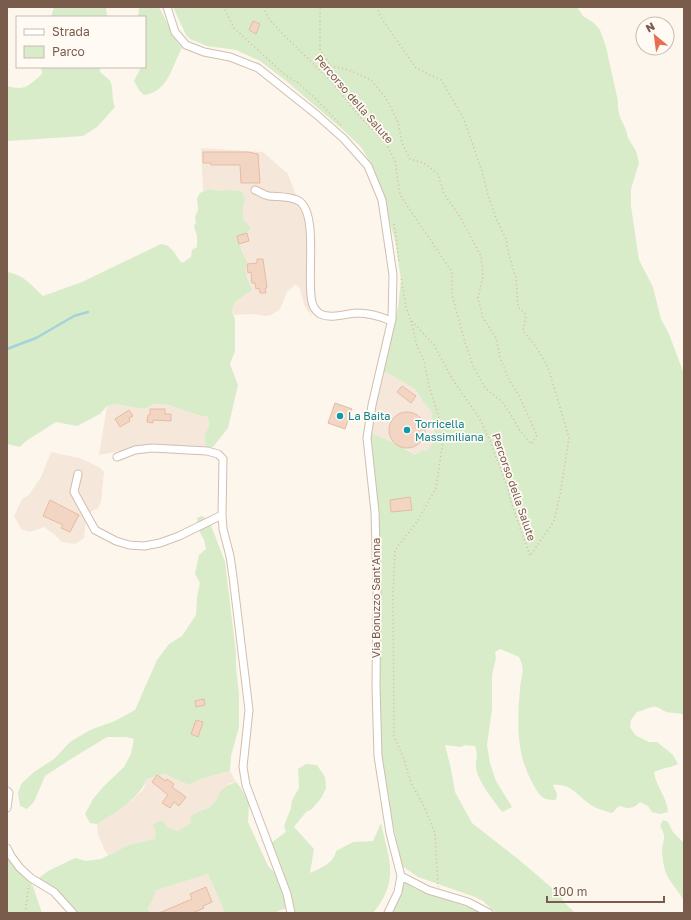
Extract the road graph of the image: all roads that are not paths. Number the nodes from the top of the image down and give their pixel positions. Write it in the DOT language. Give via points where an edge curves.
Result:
graph roads {
  1 [pos="167,7"];
  2 [pos="255,190"];
  3 [pos="391,321"];
  4 [pos="117,457"];
  5 [pos="78,474"];
  6 [pos="222,515"];
  7 [pos="7,791"];
  8 [pos="7,808"];
  9 [pos="7,848"];
  10 [pos="401,876"];
  11 [pos="73,913"];
  12 [pos="291,913"];
  13 [pos="388,913"];
  14 [pos="489,913"];
  1 -- 3 [label="street, Via Bonuzzo Sant'Anna" via="176,32 186,45 258,68 344,139 368,166 382,200 393,275"];
  2 -- 3 [label="street" via="267,195 292,199 300,202 305,208 311,251 311,300 314,309 328,316 376,314"];
  3 -- 10 [label="street, Via Bonuzzo Sant'Anna" via="367,438 375,512 378,756 390,832"];
  4 -- 6 [label="street" via="135,450 152,448 218,454 223,459"];
  5 -- 6 [label="street" via="74,492 95,530 129,546 160,543"];
  6 -- 12 [label="street" via="233,577 248,710 242,767 246,785 287,894"];
  7 -- 8 [label="street"];
  9 -- 11 [label="street" via="20,868 54,892"];
  10 -- 13 [label="street, Via Bonuzzo Sant'Anna" via="398,892"];
  10 -- 14 [label="street" via="428,890 468,902"];
}
